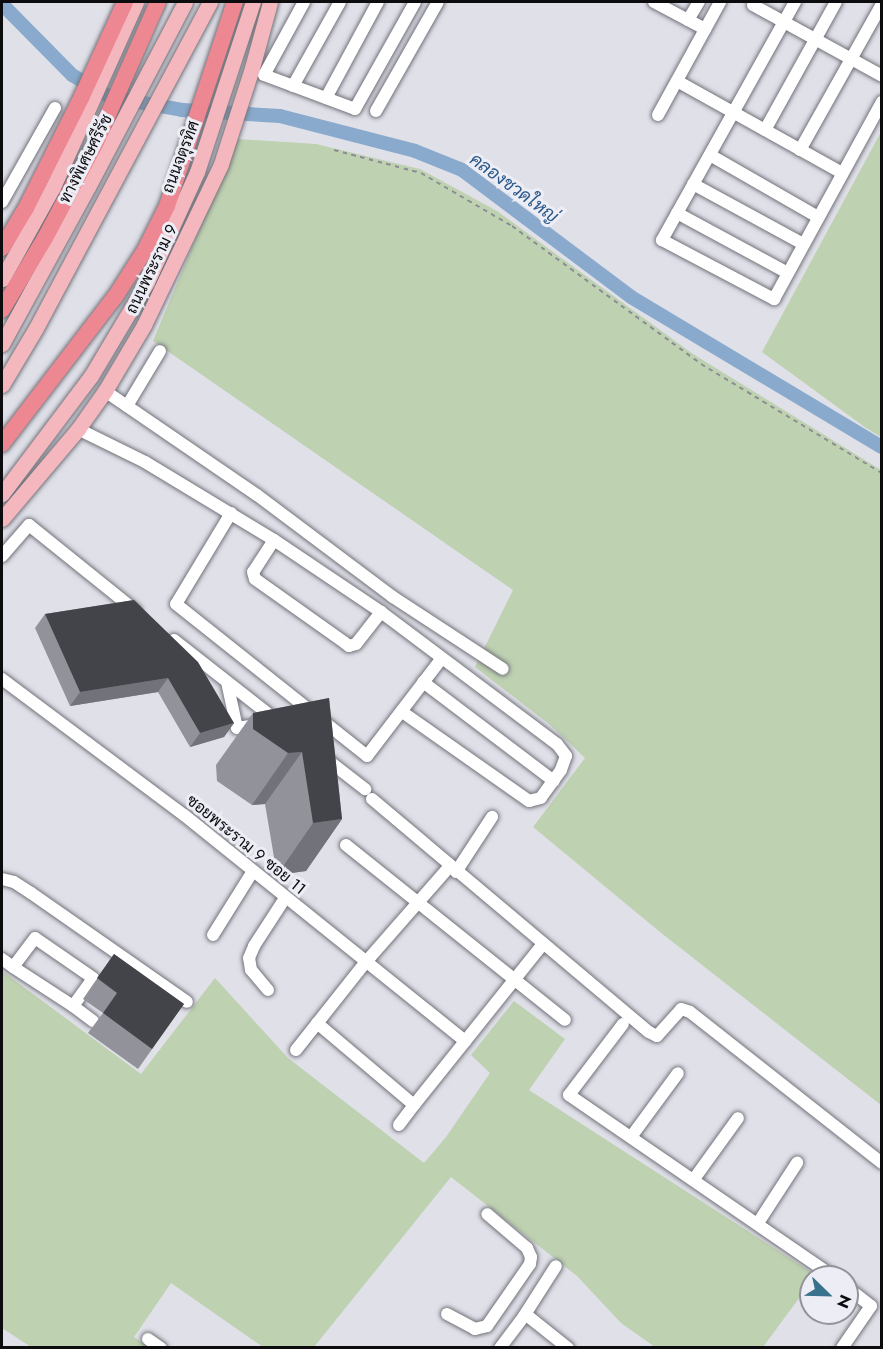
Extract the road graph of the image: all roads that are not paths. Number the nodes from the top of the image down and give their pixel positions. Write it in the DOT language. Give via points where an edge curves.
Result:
graph roads {
  1 [pos="125,2"];
  2 [pos="136,2"];
  3 [pos="158,2"];
  4 [pos="210,2"];
  5 [pos="235,2"];
  6 [pos="253,2"];
  7 [pos="270,2"];
  8 [pos="304,2"];
  9 [pos="340,2"];
  10 [pos="378,2"];
  11 [pos="416,2"];
  12 [pos="438,2"];
  13 [pos="655,2"];
  14 [pos="699,2"];
  15 [pos="720,2"];
  16 [pos="795,2"];
  17 [pos="836,2"];
  18 [pos="185,3"];
  19 [pos="882,4"];
  20 [pos="753,5"];
  21 [pos="688,20"];
  22 [pos="784,22"];
  23 [pos="705,29"];
  24 [pos="815,39"];
  25 [pos="851,59"];
  26 [pos="882,76"];
  27 [pos="677,81"];
  28 [pos="293,86"];
  29 [pos="326,98"];
  30 [pos="882,102"];
  31 [pos="55,108"];
  32 [pos="376,111"];
  33 [pos="734,112"];
  34 [pos="658,116"];
  35 [pos="765,130"];
  36 [pos="800,150"];
  37 [pos="710,154"];
  38 [pos="842,173"];
  39 [pos="693,184"];
  40 [pos="2,202"];
  41 [pos="677,213"];
  42 [pos="818,217"];
  43 [pos="804,244"];
  44 [pos="2,248"];
  45 [pos="788,273"];
  46 [pos="2,279"];
  47 [pos="2,310"];
  48 [pos="2,344"];
  49 [pos="160,351"];
  50 [pos="2,385"];
  51 [pos="105,391"];
  52 [pos="127,406"];
  53 [pos="78,429"];
  54 [pos="2,444"];
  55 [pos="2,494"];
  56 [pos="231,513"];
  57 [pos="2,519"];
  58 [pos="274,540"];
  59 [pos="2,556"];
  60 [pos="381,612"];
  61 [pos="142,616"];
  62 [pos="161,630"];
  63 [pos="442,658"];
  64 [pos="503,669"];
  65 [pos="2,679"];
  66 [pos="227,682"];
  67 [pos="423,682"];
  68 [pos="401,711"];
  69 [pos="314,749"];
  70 [pos="554,781"];
  71 [pos="492,817"];
  72 [pos="346,845"];
  73 [pos="453,869"];
  74 [pos="253,871"];
  75 [pos="2,879"];
  76 [pos="285,898"];
  77 [pos="418,902"];
  78 [pos="213,935"];
  79 [pos="542,945"];
  80 [pos="2,958"];
  81 [pos="365,963"];
  82 [pos="13,967"];
  83 [pos="514,981"];
  84 [pos="268,990"];
  85 [pos="187,1002"];
  86 [pos="73,1006"];
  87 [pos="565,1020"];
  88 [pos="93,1021"];
  89 [pos="317,1023"];
  90 [pos="623,1024"];
  91 [pos="465,1041"];
  92 [pos="296,1050"];
  93 [pos="678,1073"];
  94 [pos="414,1105"];
  95 [pos="738,1118"];
  96 [pos="399,1125"];
  97 [pos="631,1137"];
  98 [pos="797,1163"];
  99 [pos="882,1163"];
  100 [pos="694,1179"];
  101 [pos="487,1214"];
  102 [pos="758,1223"];
  103 [pos="530,1264"];
  104 [pos="817,1265"];
  105 [pos="859,1296"];
  106 [pos="447,1314"];
  107 [pos="524,1316"];
  108 [pos="491,1321"];
  109 [pos="859,1323"];
  110 [pos="858,1325"];
  111 [pos="508,1336"];
  112 [pos="148,1339"];
  113 [pos="161,1347"];
  114 [pos="500,1347"];
  115 [pos="568,1347"];
  116 [pos="842,1347"];
  1 -- 44 [label="highway, ทางพิเศษศรีรัช" via="26,208"];
  2 -- 46 [label="main road" via="53,187"];
  3 -- 47 [label="highway, ทางพิเศษศรีรัช" via="96,142"];
  4 -- 50 [label="main road"];
  5 -- 54 [label="highway" via="167,206 145,250"];
  6 -- 55 [label="main road, ถนนจตุรทิศ" via="197,172 147,282 91,376"];
  7 -- 51 [label="main road, ถนนพระราม 9" via="221,164 144,325"];
  8 -- 28 [label="street" via="264,75"];
  9 -- 28 [label="street"];
  10 -- 29 [label="street"];
  11 -- 29 [label="street" via="355,109"];
  12 -- 32 [label="street"];
  13 -- 21 [label="street"];
  14 -- 21 [label="street"];
  15 -- 23 [label="street"];
  16 -- 22 [label="street"];
  17 -- 24 [label="street"];
  18 -- 48 [label="main road"];
  19 -- 25 [label="street"];
  20 -- 22 [label="street"];
  21 -- 23 [label="street"];
  22 -- 24 [label="street"];
  22 -- 33 [label="street"];
  23 -- 27 [label="street"];
  24 -- 25 [label="street"];
  24 -- 35 [label="street"];
  25 -- 26 [label="street"];
  25 -- 36 [label="street"];
  27 -- 33 [label="street"];
  27 -- 34 [label="street"];
  28 -- 29 [label="street"];
  30 -- 38 [label="street"];
  31 -- 40 [label="street"];
  33 -- 35 [label="street"];
  33 -- 37 [label="street"];
  35 -- 36 [label="street"];
  36 -- 38 [label="street"];
  37 -- 39 [label="street"];
  37 -- 42 [label="street"];
  38 -- 42 [label="street"];
  39 -- 41 [label="street"];
  39 -- 43 [label="street"];
  41 -- 45 [label="street"];
  41 -- 45 [label="street" via="662,240 774,300"];
  42 -- 43 [label="street"];
  43 -- 45 [label="street"];
  49 -- 52 [label="street"];
  51 -- 52 [label="street"];
  51 -- 53 [label="main road, ถนนพระราม 9"];
  52 -- 64 [label="street" via="257,495 393,597"];
  53 -- 56 [label="street" via="145,462"];
  53 -- 57 [label="main road, ถนนพระราม 9"];
  56 -- 58 [label="street"];
  56 -- 68 [label="street" via="176,604 367,756"];
  58 -- 60 [label="street"];
  58 -- 60 [label="street" via="254,572 255,579 349,646 356,644"];
  59 -- 61 [label="street" via="29,525"];
  60 -- 63 [label="street"];
  62 -- 66 [label="street"];
  63 -- 67 [label="street"];
  63 -- 70 [label="street" via="564,750 566,756"];
  65 -- 74 [label="street, ซอยพระราม 9 ซอย 11"];
  66 -- 66 [label="street" via="284,726 237,728"];
  67 -- 68 [label="street"];
  67 -- 70 [label="street"];
  68 -- 70 [label="street" via="529,801 538,800"];
  69 -- 73 [label="street"];
  71 -- 73 [label="street"];
  72 -- 77 [label="street"];
  73 -- 77 [label="street"];
  73 -- 79 [label="street"];
  74 -- 76 [label="street, ซอยพระราม 9 ซอย 11"];
  74 -- 78 [label="street"];
  75 -- 85 [label="street" via="31,893"];
  76 -- 81 [label="street, ซอยพระราม 9 ซอย 11"];
  76 -- 84 [label="street" via="249,958 251,970"];
  77 -- 81 [label="street"];
  77 -- 83 [label="street"];
  79 -- 83 [label="street"];
  79 -- 99 [label="street" via="657,1036 681,1009 690,1012"];
  80 -- 82 [label="street"];
  81 -- 89 [label="street"];
  81 -- 91 [label="street, ซอยพระราม 9 ซอย 11"];
  82 -- 86 [label="street"];
  82 -- 86 [label="street" via="35,938 93,978"];
  83 -- 87 [label="street"];
  83 -- 91 [label="street"];
  86 -- 88 [label="street"];
  89 -- 92 [label="street"];
  89 -- 94 [label="street"];
  90 -- 97 [label="street" via="569,1095"];
  91 -- 94 [label="street"];
  93 -- 97 [label="street"];
  94 -- 96 [label="street"];
  95 -- 100 [label="street"];
  97 -- 100 [label="street"];
  98 -- 102 [label="street"];
  100 -- 102 [label="street"];
  101 -- 103 [label="street" via="527,1248"];
  102 -- 104 [label="street"];
  103 -- 107 [label="street" via="553,1271"];
  103 -- 108 [label="street"];
  105 -- 109 [label="street" via="871,1306"];
  106 -- 108 [label="street" via="476,1329"];
  107 -- 111 [label="street"];
  107 -- 115 [label="street"];
  108 -- 111 [label="street"];
  110 -- 116 [label="street"];
  111 -- 114 [label="street"];
  112 -- 113 [label="street"];
}
